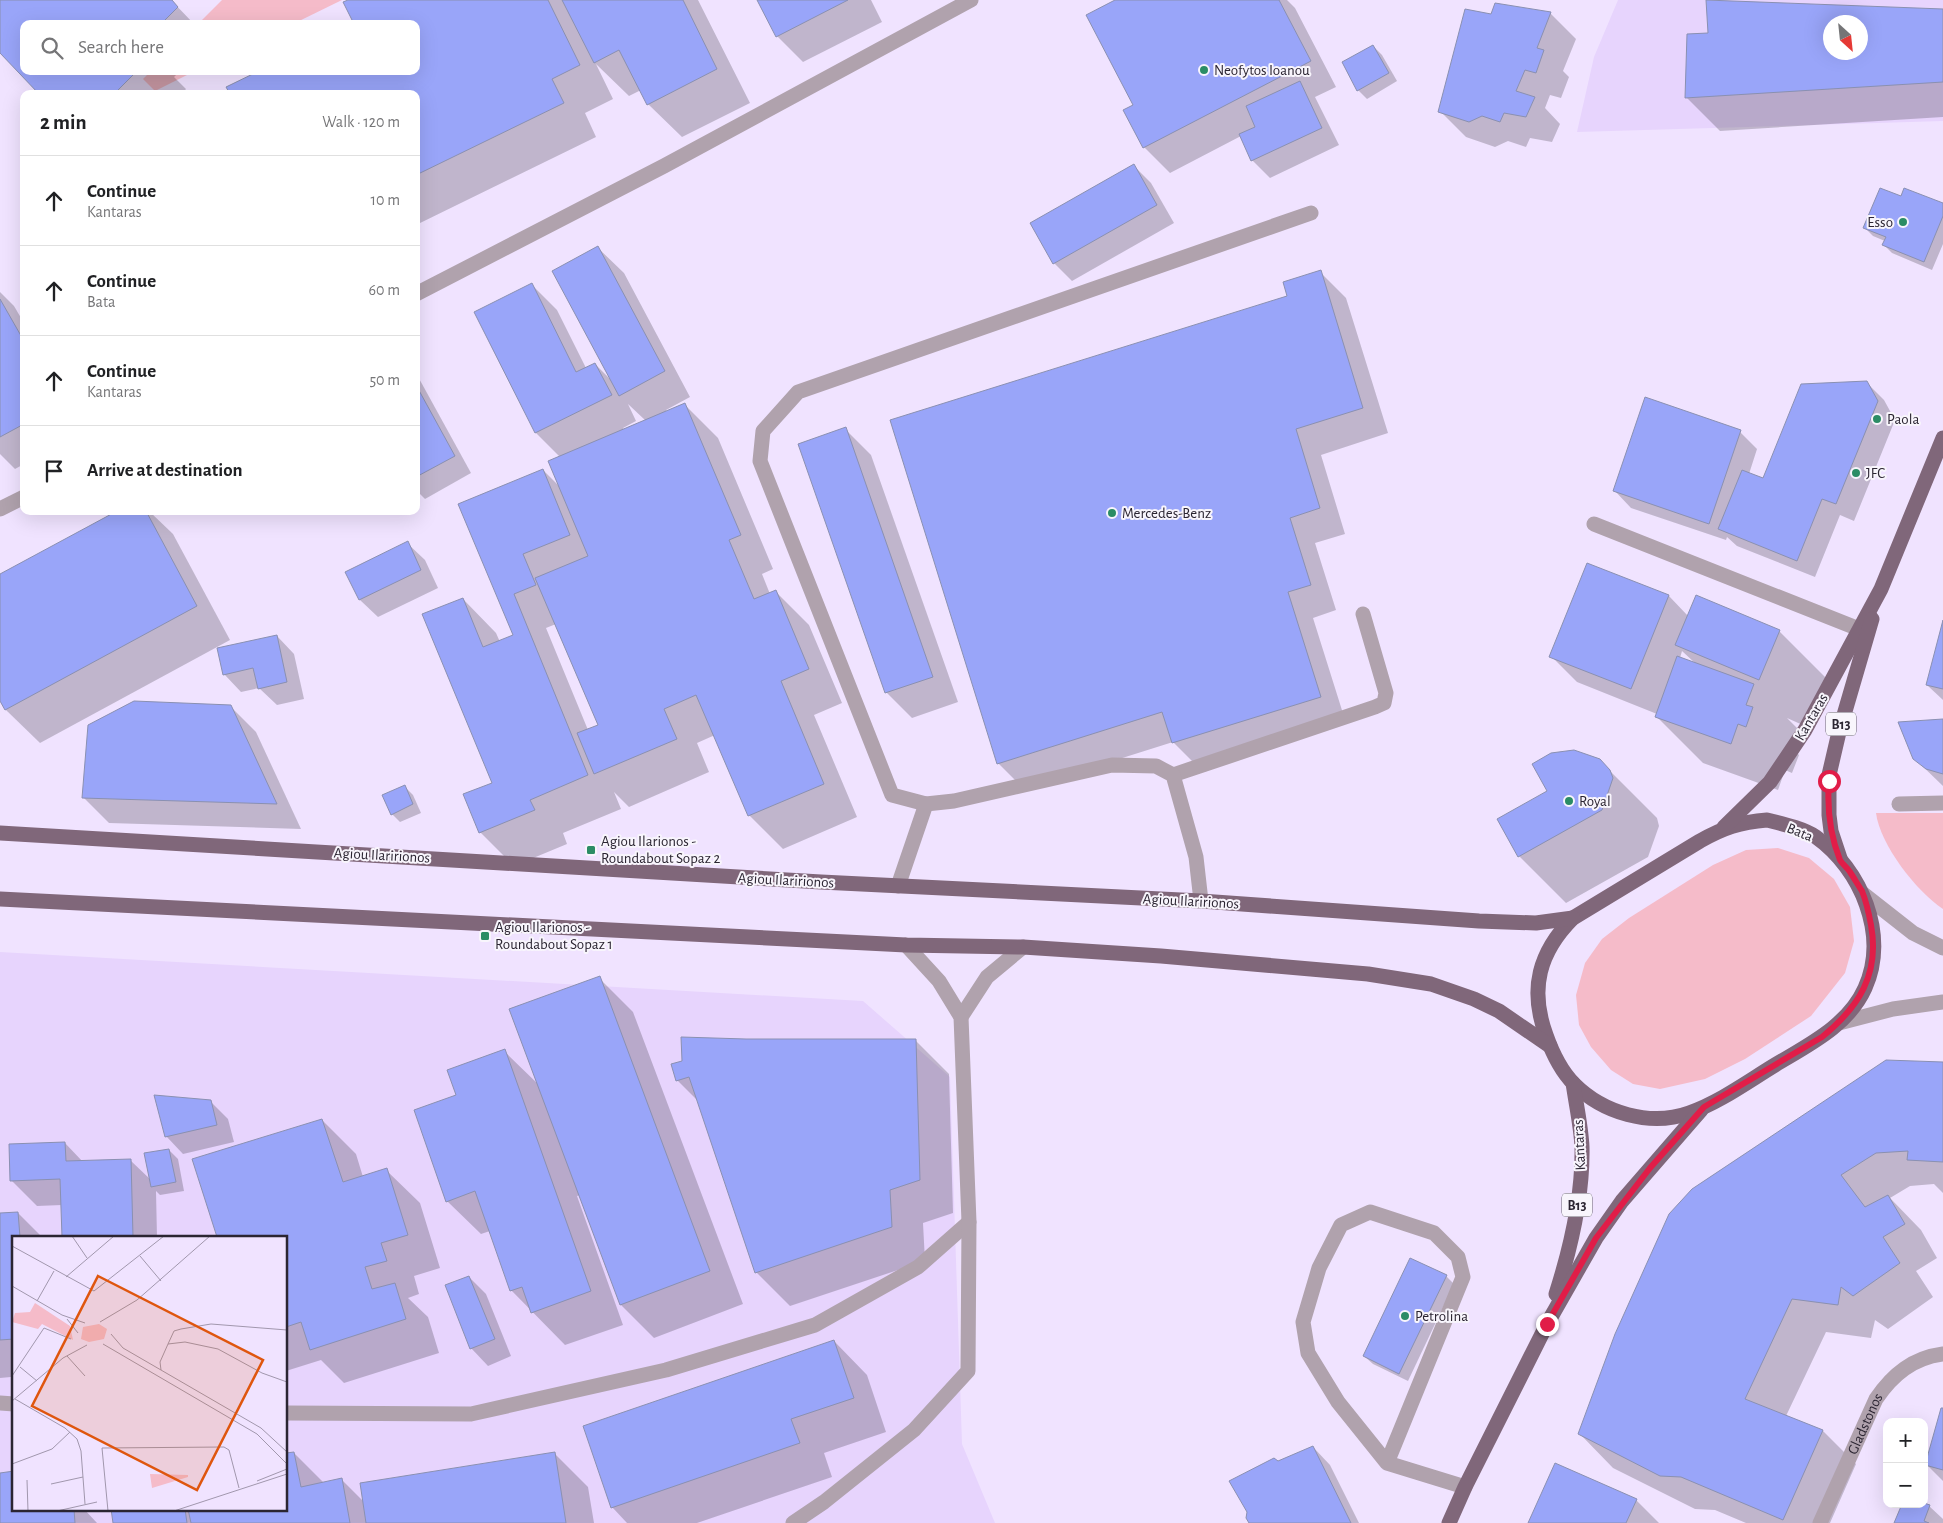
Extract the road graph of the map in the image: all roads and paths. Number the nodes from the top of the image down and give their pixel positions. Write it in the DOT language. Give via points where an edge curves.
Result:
graph roads {
  1 [pos="971,0"];
  2 [pos="1311,214"];
  3 [pos="420,292"];
  4 [pos="1943,438"];
  5 [pos="20,499"];
  6 [pos="0,509"];
  7 [pos="1594,524"];
  8 [pos="1881,588"];
  9 [pos="1363,614"];
  10 [pos="1859,629"];
  11 [pos="1173,775"];
  12 [pos="926,804"];
  13 [pos="1899,804"];
  14 [pos="1943,804"];
  15 [pos="1721,829"];
  16 [pos="0,833"];
  17 [pos="1841,862"];
  18 [pos="898,886"];
  19 [pos="1862,893"];
  20 [pos="0,899"];
  21 [pos="1201,901"];
  22 [pos="1572,918"];
  23 [pos="906,945"];
  24 [pos="1023,947"];
  25 [pos="1943,948"];
  26 [pos="1943,1002"];
  27 [pos="960,1016"];
  28 [pos="1839,1023"];
  29 [pos="1550,1046"];
  30 [pos="1573,1083"];
  31 [pos="1704,1107"];
  32 [pos="969,1222"];
  33 [pos="1547,1324"];
  34 [pos="1942,1354"];
  35 [pos="288,1413"];
  36 [pos="1388,1462"];
  37 [pos="1465,1487"];
  38 [pos="793,1523"];
  39 [pos="1449,1523"];
  40 [pos="1820,1523"];
  1 -- 3 [label="street" via="664,166"];
  2 -- 12 [label="street" via="798,392 762,431 760,461 892,795"];
  4 -- 8 [label="main road, Kantaras / B13"];
  5 -- 6 [label="street"];
  7 -- 10 [label="street"];
  8 -- 10 [label="main road, Kantaras / B13"];
  8 -- 17 [label="main road, Kantaras / B13" via="1829,776 1829,815"];
  9 -- 11 [label="street" via="1386,693 1384,703"];
  10 -- 15 [label="main road, Kantaras / B13" via="1805,730 1770,782"];
  11 -- 12 [label="street" via="1156,766 1112,765 954,801"];
  11 -- 21 [label="street" via="1196,857"];
  12 -- 18 [label="street"];
  13 -- 14 [label="street"];
  15 -- 17 [label="main road, Bata / B13" via="1766,820 1791,826 1814,836"];
  15 -- 22 [label="main road, Bata / B13"];
  16 -- 18 [label="main road, Agiou Ilaririonos"];
  17 -- 19 [label="main road, Bata / B13"];
  18 -- 21 [label="main road, Agiou Ilaririonos"];
  19 -- 25 [label="street" via="1913,933"];
  19 -- 28 [label="main road, Bata / B13" via="1873,939 1872,968 1865,988"];
  20 -- 23 [label="main road"];
  21 -- 22 [label="main road, Agiou Ilaririonos" via="1536,924"];
  22 -- 29 [label="main road, Bata / B13" via="1549,945 1541,966 1539,1004"];
  23 -- 24 [label="main road"];
  23 -- 27 [label="street" via="939,981"];
  24 -- 27 [label="street" via="987,977"];
  24 -- 29 [label="main road" via="1368,974 1431,984 1499,1011"];
  26 -- 28 [label="street" via="1893,1008"];
  27 -- 32 [label="street"];
  28 -- 31 [label="main road, Bata / B13" via="1822,1037"];
  29 -- 30 [label="main road, Bata / B13"];
  30 -- 31 [label="main road, Bata / B13" via="1588,1096 1621,1113 1663,1119"];
  30 -- 33 [label="main road, Kantaras / B13" via="1582,1147 1580,1184 1569,1254"];
  31 -- 33 [label="main road, Kantaras / B13" via="1639,1181 1596,1238"];
  32 -- 35 [label="street" via="918,1267 815,1325 666,1370 471,1414"];
  32 -- 38 [label="street" via="968,1371 914,1430"];
  33 -- 37 [label="main road, Kantaras / B13"];
  34 -- 40 [label="street, Gladstonos" via="1908,1365 1886,1384 1876,1399"];
  36 -- 36 [label="street" via="1463,1277 1458,1257 1434,1234 1370,1212 1341,1225 1320,1268 1303,1322 1308,1353 1338,1402"];
  36 -- 37 [label="street"];
  37 -- 39 [label="main road, Kantaras / B13"];
}
